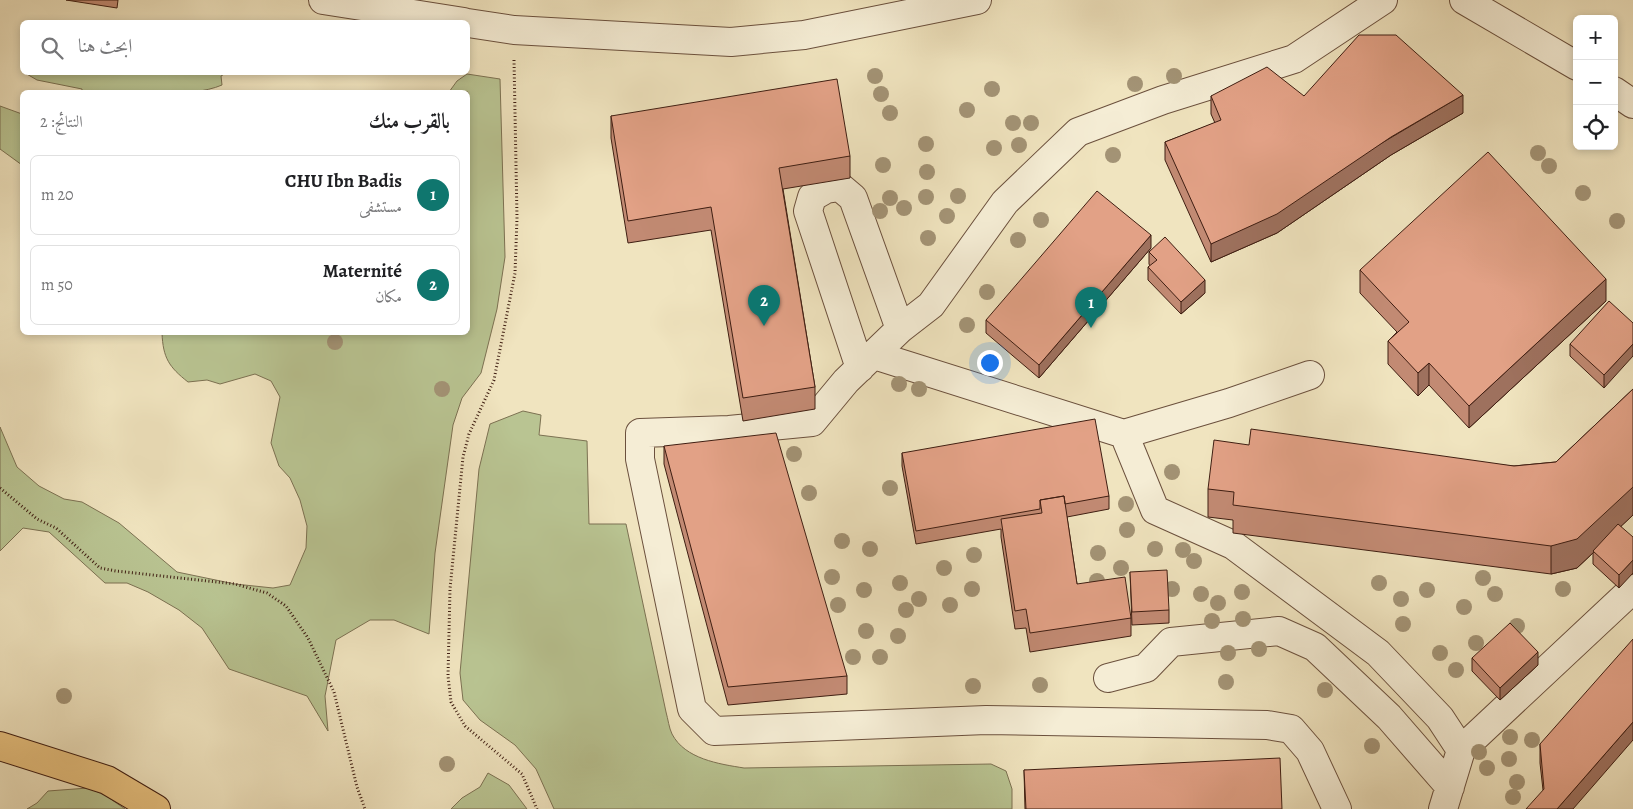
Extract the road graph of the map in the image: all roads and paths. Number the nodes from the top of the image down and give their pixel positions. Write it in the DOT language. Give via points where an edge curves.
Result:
graph roads {
  1 [pos="323,0"];
  2 [pos="977,0"];
  3 [pos="1383,0"];
  4 [pos="1464,0"];
  5 [pos="447,20"];
  6 [pos="470,24"];
  7 [pos="514,30"];
  8 [pos="1573,63"];
  9 [pos="1618,94"];
  10 [pos="1633,104"];
  11 [pos="900,329"];
  12 [pos="867,361"];
  13 [pos="1310,375"];
  14 [pos="1124,434"];
  15 [pos="0,488"];
  16 [pos="1633,589"];
  17 [pos="1108,678"];
  18 [pos="0,746"];
  19 [pos="1461,750"];
  20 [pos="1447,798"];
  21 [pos="156,809"];
  22 [pos="365,809"];
  23 [pos="537,809"];
  24 [pos="1337,809"];
  1 -- 5 [label="street"];
  2 -- 7 [label="street" via="804,35 731,42"];
  3 -- 11 [label="street" via="1294,60 1163,100 1078,132 1005,202 931,305"];
  4 -- 8 [label="street"];
  6 -- 7 [label="street"];
  7 -- 23 [label="path" via="515,273 494,380 469,434 463,457 450,589 448,676 451,702 465,726 522,774"];
  9 -- 10 [label="street"];
  11 -- 12 [label="street"];
  11 -- 12 [label="street" via="853,198 840,187 812,197 808,211"];
  12 -- 14 [label="street"];
  12 -- 24 [label="street" via="812,422 729,430 640,432 640,459 692,709 714,731 986,720 1267,725 1291,730 1310,751"];
  13 -- 14 [label="street"];
  14 -- 19 [label="street" via="1155,510 1233,545 1378,653 1440,718"];
  15 -- 22 [label="path" via="37,519 56,528 100,568 235,584 267,593 286,606 308,638 334,692"];
  16 -- 19 [label="street"];
  17 -- 20 [label="street" via="1146,668 1171,642 1279,631 1315,646 1389,717"];
  18 -- 21 [label="main road" via="107,780"];
  19 -- 20 [label="street"];
}
